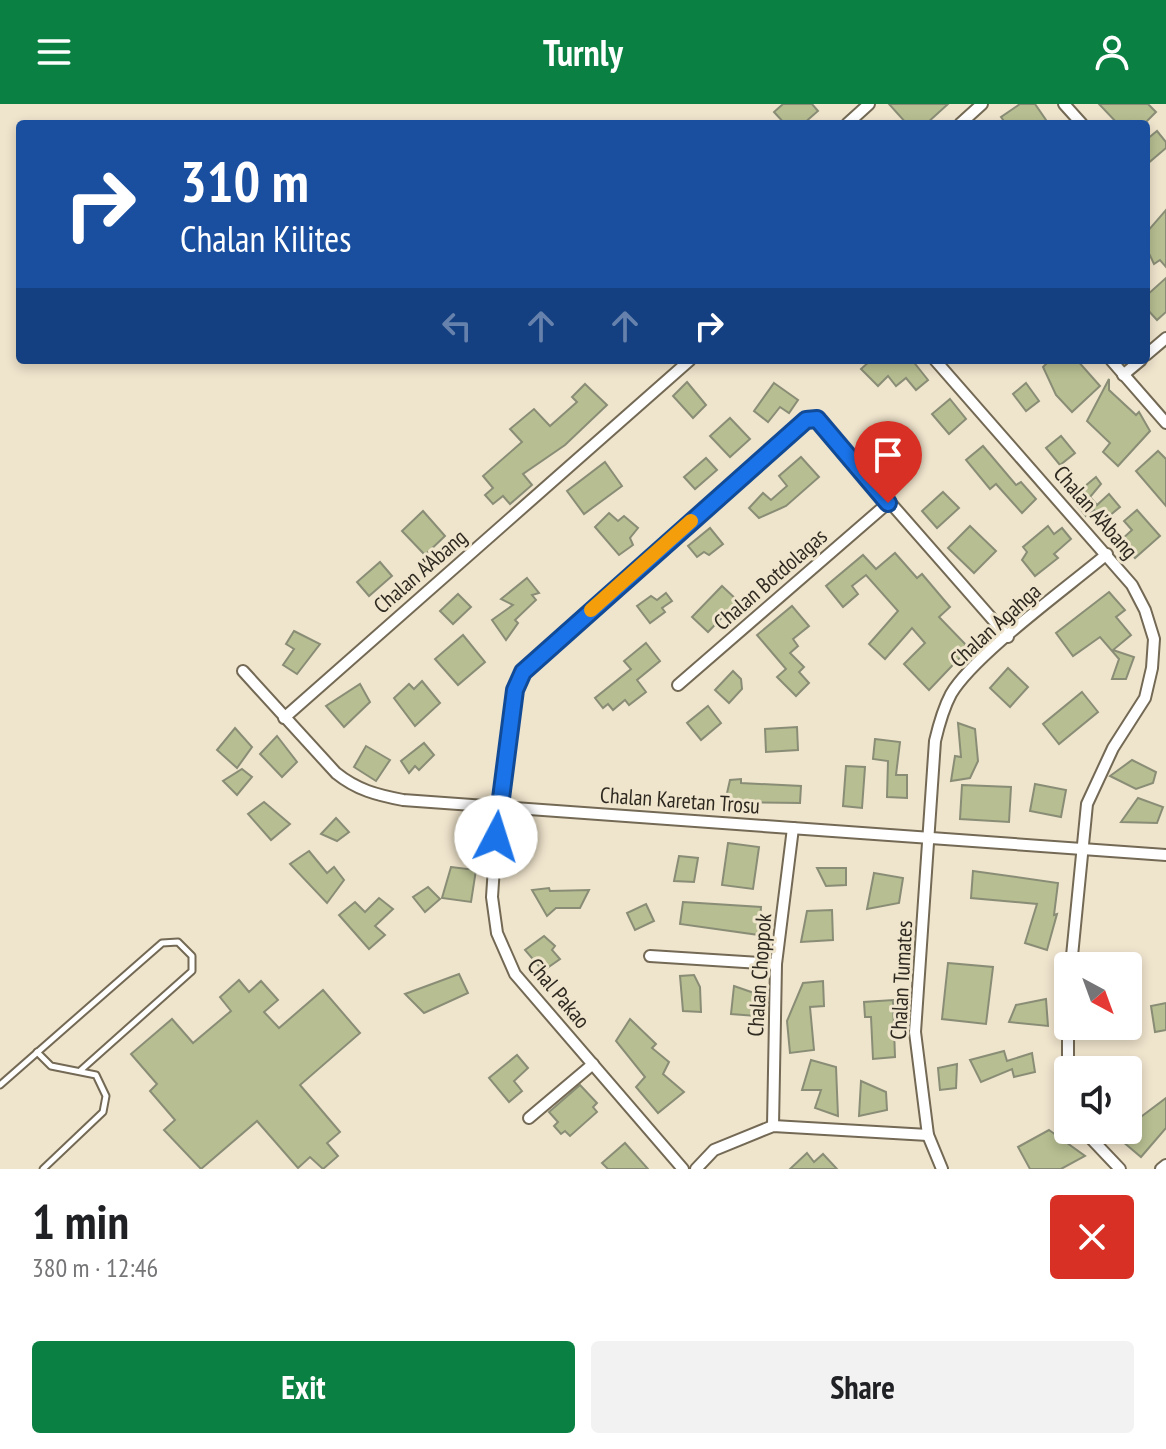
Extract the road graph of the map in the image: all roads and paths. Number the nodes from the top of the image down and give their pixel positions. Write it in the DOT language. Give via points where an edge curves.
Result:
graph roads {
  1 [pos="869,104"];
  2 [pos="982,104"];
  3 [pos="1064,104"];
  4 [pos="851,120"];
  5 [pos="964,120"];
  6 [pos="1078,120"];
  7 [pos="1166,338"];
  8 [pos="1150,352"];
  9 [pos="685,364"];
  10 [pos="939,364"];
  11 [pos="1114,364"];
  12 [pos="1136,364"];
  13 [pos="1123,375"];
  14 [pos="1166,423"];
  15 [pos="888,503"];
  16 [pos="1107,554"];
  17 [pos="1008,637"];
  18 [pos="243,671"];
  19 [pos="678,685"];
  20 [pos="284,718"];
  21 [pos="498,807"];
  22 [pos="793,828"];
  23 [pos="930,838"];
  24 [pos="1083,850"];
  25 [pos="1166,855"];
  26 [pos="1072,952"];
  27 [pos="650,956"];
  28 [pos="776,964"];
  29 [pos="37,1052"];
  30 [pos="593,1064"];
  31 [pos="81,1070"];
  32 [pos="0,1085"];
  33 [pos="529,1118"];
  34 [pos="773,1126"];
  35 [pos="928,1135"];
  36 [pos="1096,1144"];
  37 [pos="1166,1165"];
  38 [pos="43,1169"];
  39 [pos="683,1169"];
  40 [pos="696,1169"];
  41 [pos="942,1169"];
  42 [pos="1120,1169"];
  43 [pos="1161,1169"];
  1 -- 4 [label="street"];
  2 -- 5 [label="street"];
  3 -- 6 [label="street"];
  7 -- 8 [label="street"];
  9 -- 20 [label="street, Chalan A'Abang"];
  10 -- 16 [label="street, Chalan A'Abang"];
  11 -- 13 [label="street"];
  12 -- 13 [label="street"];
  13 -- 14 [label="street"];
  15 -- 17 [label="street"];
  15 -- 19 [label="street, Chalan Botdolagas"];
  15 -- 21 [label="street, Chal Pakao" via="817,419 806,420 523,672 515,690"];
  16 -- 17 [label="street, Chalan Agahga"];
  16 -- 24 [label="street, Chalan A'Abang" via="1145,610 1154,639 1152,668 1145,698 1113,748 1087,804"];
  17 -- 23 [label="street, Chalan Agahga" via="953,691 941,714"];
  18 -- 20 [label="street, Chalan Karetan Trosu"];
  20 -- 21 [label="street, Chalan Karetan Trosu" via="354,787 403,800"];
  21 -- 22 [label="street, Chalan Karetan Trosu"];
  21 -- 30 [label="street, Chal Pakao" via="492,897 504,953 515,974"];
  22 -- 23 [label="street, Chalan Karetan Trosu"];
  22 -- 28 [label="street, Chalan Choppok"];
  23 -- 24 [label="street, Chalan Karetan Trosu"];
  23 -- 35 [label="street, Chalan Tumates" via="915,1032"];
  24 -- 25 [label="street, Chalan Karetan Trosu"];
  24 -- 26 [label="street, Chalan A'Abang"];
  27 -- 28 [label="street"];
  28 -- 34 [label="street, Chalan Choppok"];
  29 -- 31 [label="lane" via="51,1066"];
  29 -- 31 [label="lane" via="162,943 178,942 192,956 192,971"];
  29 -- 32 [label="lane"];
  30 -- 33 [label="street"];
  30 -- 39 [label="street, Chal Pakao"];
  31 -- 38 [label="lane" via="96,1075 106,1096 103,1112"];
  34 -- 35 [label="street"];
  34 -- 40 [label="street" via="714,1150"];
  35 -- 41 [label="street, Chalan Tumates"];
  36 -- 42 [label="street"];
  37 -- 43 [label="street"];
}
